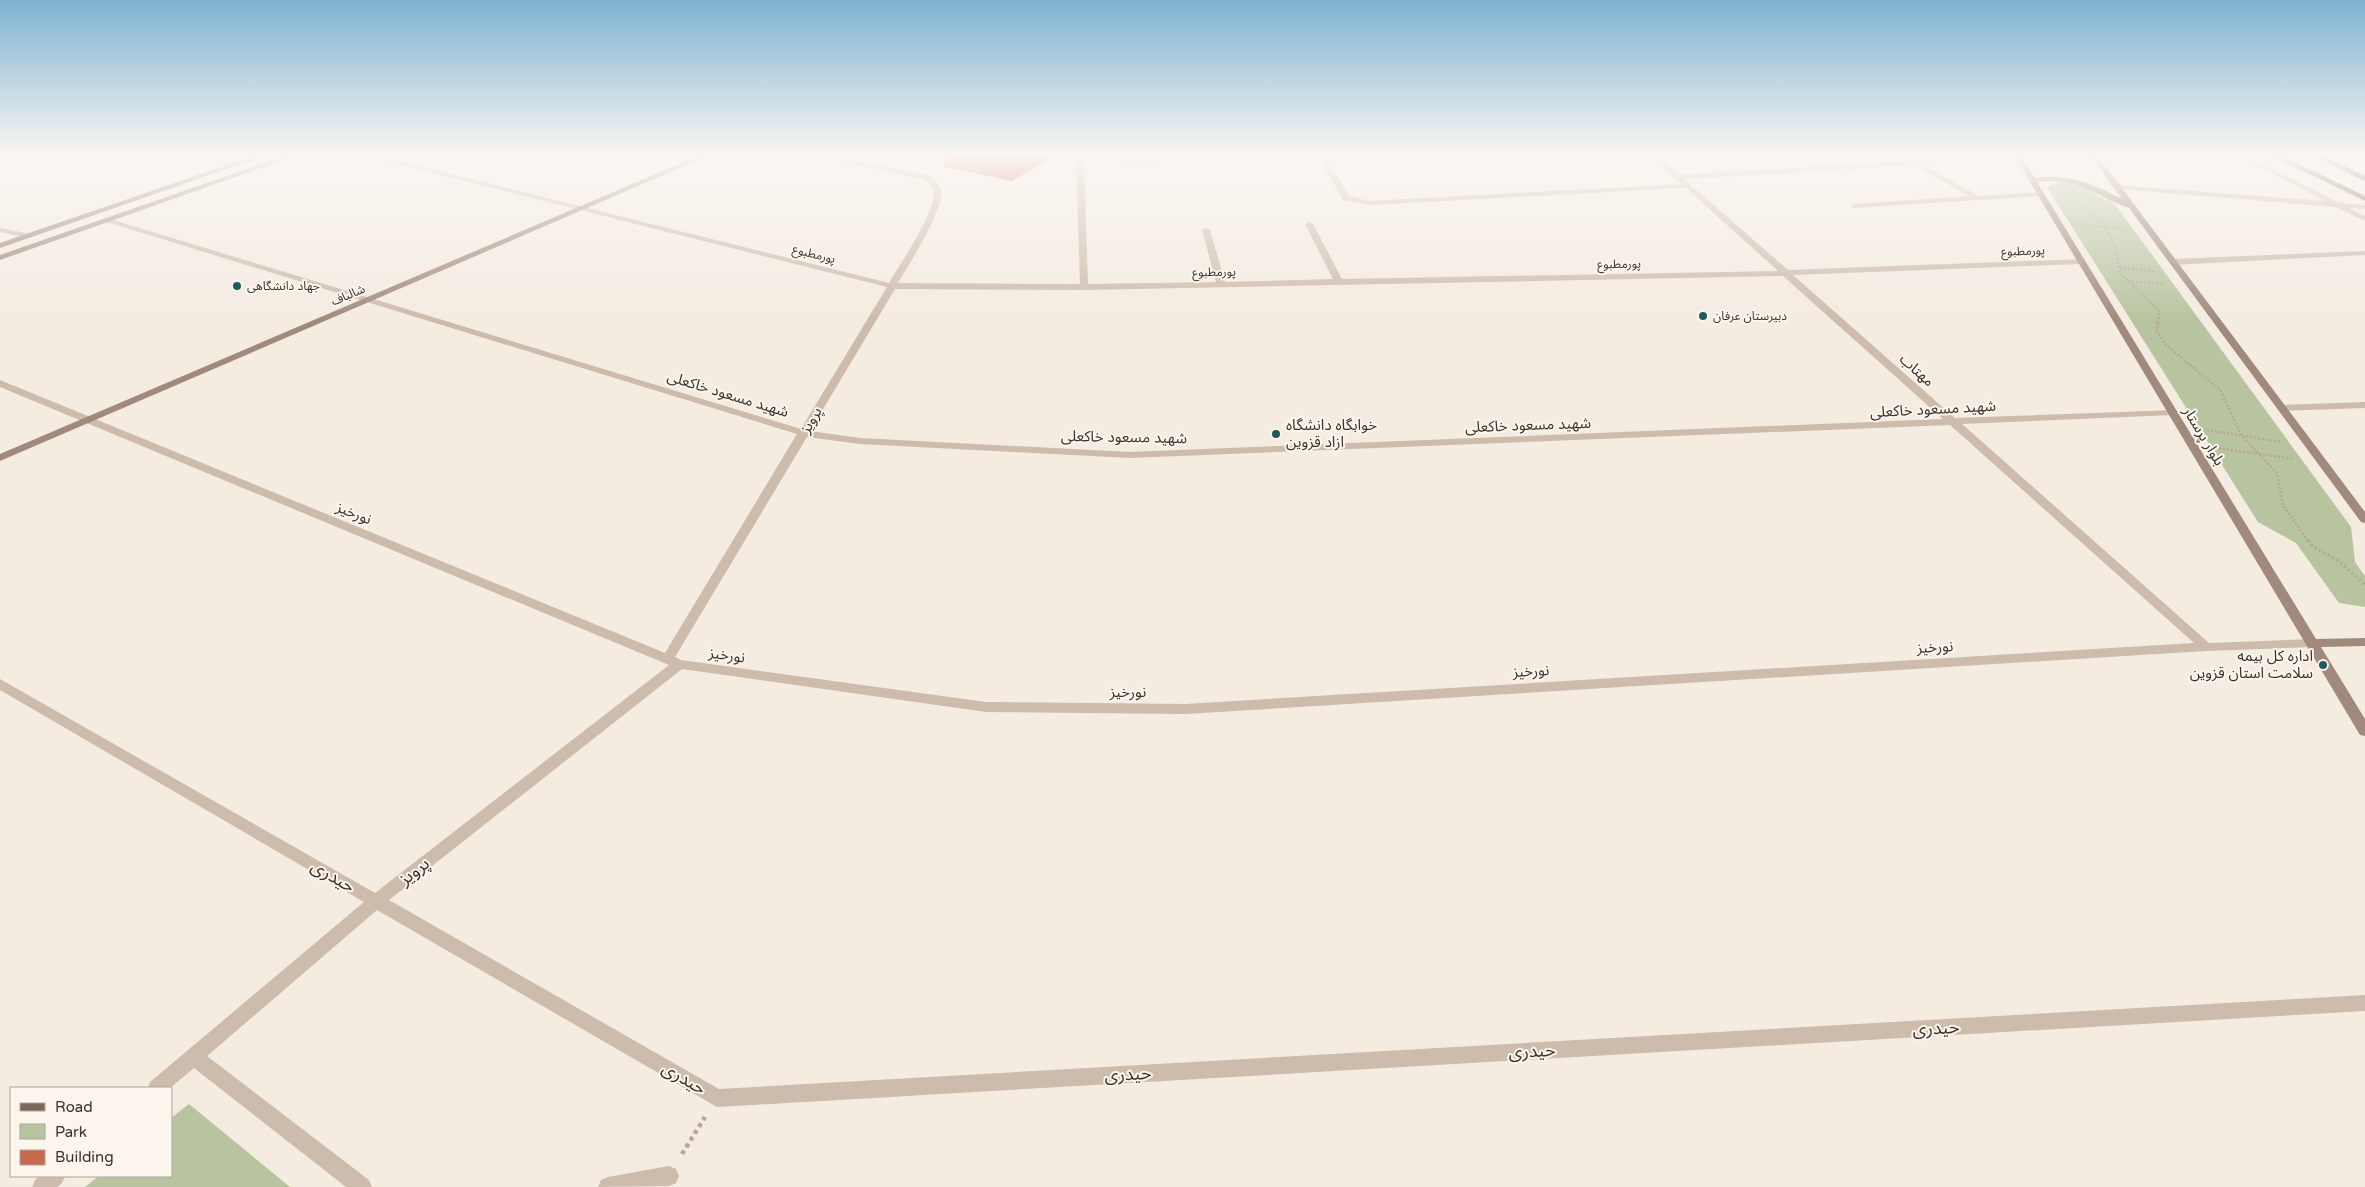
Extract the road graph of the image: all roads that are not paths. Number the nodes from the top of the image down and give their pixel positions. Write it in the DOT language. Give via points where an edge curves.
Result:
graph roads {
  1 [pos="103,210"];
  2 [pos="138,210"];
  3 [pos="579,210"];
  4 [pos="581,210"];
  5 [pos="933,210"];
  6 [pos="1082,210"];
  7 [pos="1714,210"];
  8 [pos="2051,210"];
  9 [pos="2134,210"];
  10 [pos="2347,210"];
  11 [pos="2365,219"];
  12 [pos="107,221"];
  13 [pos="1309,224"];
  14 [pos="0,230"];
  15 [pos="1206,230"];
  16 [pos="28,236"];
  17 [pos="0,246"];
  18 [pos="2365,253"];
  19 [pos="0,258"];
  20 [pos="2081,261"];
  21 [pos="2172,262"];
  22 [pos="1785,273"];
  23 [pos="1339,282"];
  24 [pos="1221,284"];
  25 [pos="892,286"];
  26 [pos="1084,287"];
  27 [pos="370,300"];
  28 [pos="0,383"];
  29 [pos="2365,405"];
  30 [pos="2281,408"];
  31 [pos="2172,412"];
  32 [pos="88,421"];
  33 [pos="1954,423"];
  34 [pos="804,433"];
  35 [pos="0,458"];
  36 [pos="2365,520"];
  37 [pos="2365,642"];
  38 [pos="2312,643"];
  39 [pos="2206,647"];
  40 [pos="673,662"];
  41 [pos="0,684"];
  42 [pos="2365,731"];
  43 [pos="376,901"];
  44 [pos="2365,1003"];
  45 [pos="194,1057"];
  46 [pos="158,1087"];
  47 [pos="669,1176"];
  48 [pos="54,1177"];
  49 [pos="42,1187"];
  50 [pos="362,1187"];
  51 [pos="608,1187"];
  1 -- 16 [label="street"];
  2 -- 12 [label="street"];
  3 -- 27 [label="street, شالباف"];
  4 -- 25 [label="street, پورمطبوع"];
  5 -- 25 [label="street, پرویز"];
  6 -- 26 [label="street"];
  7 -- 22 [label="street, مهتاب"];
  8 -- 20 [label="street, بلوار پرستار"];
  9 -- 21 [label="street"];
  10 -- 11 [label="street"];
  12 -- 19 [label="street"];
  12 -- 27 [label="street, شهید مسعود خاکعلی"];
  13 -- 23 [label="street"];
  14 -- 16 [label="street"];
  15 -- 24 [label="street"];
  16 -- 17 [label="street"];
  18 -- 21 [label="street"];
  20 -- 22 [label="street, پورمطبوع"];
  20 -- 31 [label="street, بلوار پرستار"];
  21 -- 30 [label="street"];
  22 -- 23 [label="street, پورمطبوع"];
  22 -- 33 [label="street, مهتاب"];
  23 -- 24 [label="street, پورمطبوع"];
  24 -- 26 [label="street, پورمطبوع"];
  25 -- 26 [label="street, پورمطبوع"];
  25 -- 34 [label="street, پرویز"];
  27 -- 32 [label="street, شالباف"];
  27 -- 34 [label="street, شهید مسعود خاکعلی"];
  28 -- 32 [label="street, نورخیز"];
  29 -- 30 [label="street"];
  30 -- 36 [label="street"];
  31 -- 33 [label="street, شهید مسعود خاکعلی"];
  31 -- 38 [label="street, بلوار پرستار"];
  32 -- 35 [label="street, شالباف"];
  32 -- 40 [label="street, نورخیز"];
  33 -- 34 [label="street, شهید مسعود خاکعلی" via="1129,455 860,441"];
  33 -- 39 [label="street, مهتاب"];
  34 -- 40 [label="street, پرویز"];
  37 -- 38 [label="street"];
  38 -- 39 [label="street, نورخیز"];
  38 -- 42 [label="street, بلوار پرستار"];
  39 -- 40 [label="street, نورخیز" via="1185,709 986,707"];
  40 -- 43 [label="street, پرویز"];
  41 -- 43 [label="street, حیدری"];
  43 -- 44 [label="street, حیدری" via="717,1098"];
  43 -- 45 [label="street, پرویز"];
  45 -- 46 [label="street, پرویز"];
  45 -- 50 [label="street"];
  47 -- 51 [label="street"];
  48 -- 49 [label="street"];
}
